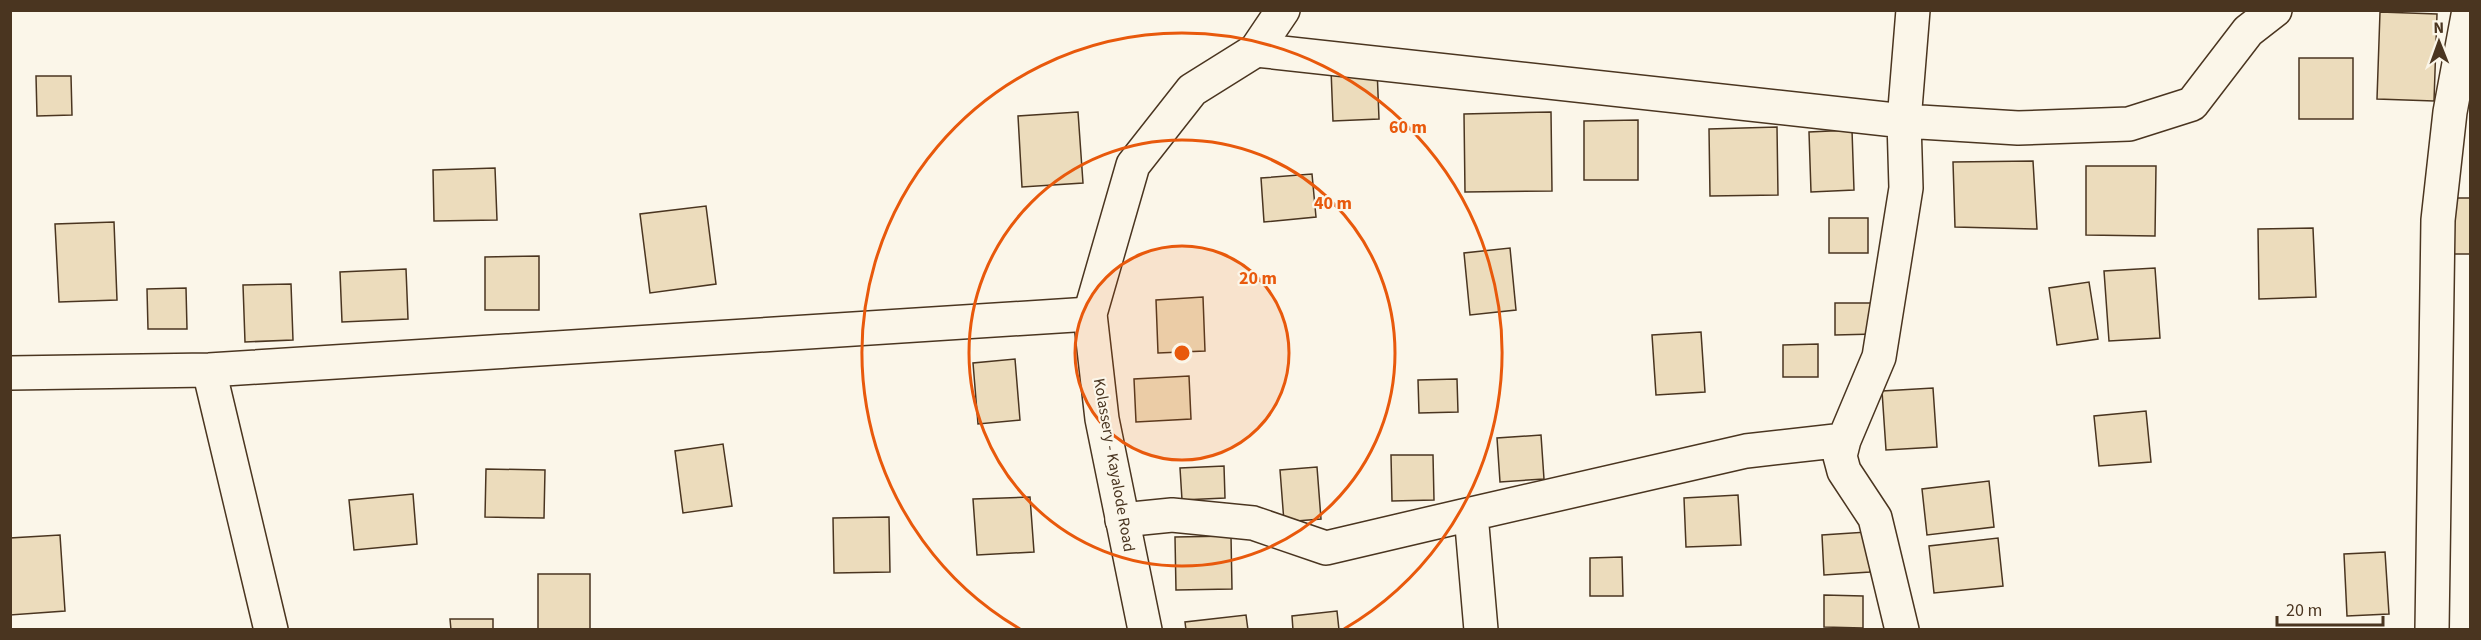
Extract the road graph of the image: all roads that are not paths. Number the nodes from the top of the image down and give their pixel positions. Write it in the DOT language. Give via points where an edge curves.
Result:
graph roads {
  1 [pos="1283,10"];
  2 [pos="1913,10"];
  3 [pos="2275,10"];
  4 [pos="2469,10"];
  5 [pos="1256,50"];
  6 [pos="1904,121"];
  7 [pos="1090,314"];
  8 [pos="209,370"];
  9 [pos="10,373"];
  10 [pos="1844,441"];
  11 [pos="1471,514"];
  12 [pos="1122,520"];
  13 [pos="271,630"];
  14 [pos="1144,630"];
  15 [pos="1481,630"];
  16 [pos="1902,630"];
  17 [pos="2432,630"];
  1 -- 5 [label="street, Kolassery - Kayalode Road"];
  2 -- 6 [label="street"];
  3 -- 6 [label="street" via="2248,31 2192,104 2129,124 2018,128"];
  4 -- 17 [label="street" via="2450,112 2438,220"];
  5 -- 6 [label="street"];
  5 -- 7 [label="street, Kolassery - Kayalode Road" via="1192,90 1133,165"];
  6 -- 10 [label="street" via="1906,188 1879,357"];
  7 -- 8 [label="street"];
  7 -- 12 [label="street, Kolassery - Kayalode Road" via="1102,419"];
  8 -- 9 [label="street"];
  8 -- 13 [label="street"];
  10 -- 11 [label="street" via="1746,451"];
  10 -- 16 [label="street" via="1840,456 1844,471 1875,518"];
  11 -- 12 [label="street" via="1326,548 1253,523 1172,515"];
  11 -- 15 [label="street"];
  12 -- 14 [label="street, Kolassery - Kayalode Road"];
}
